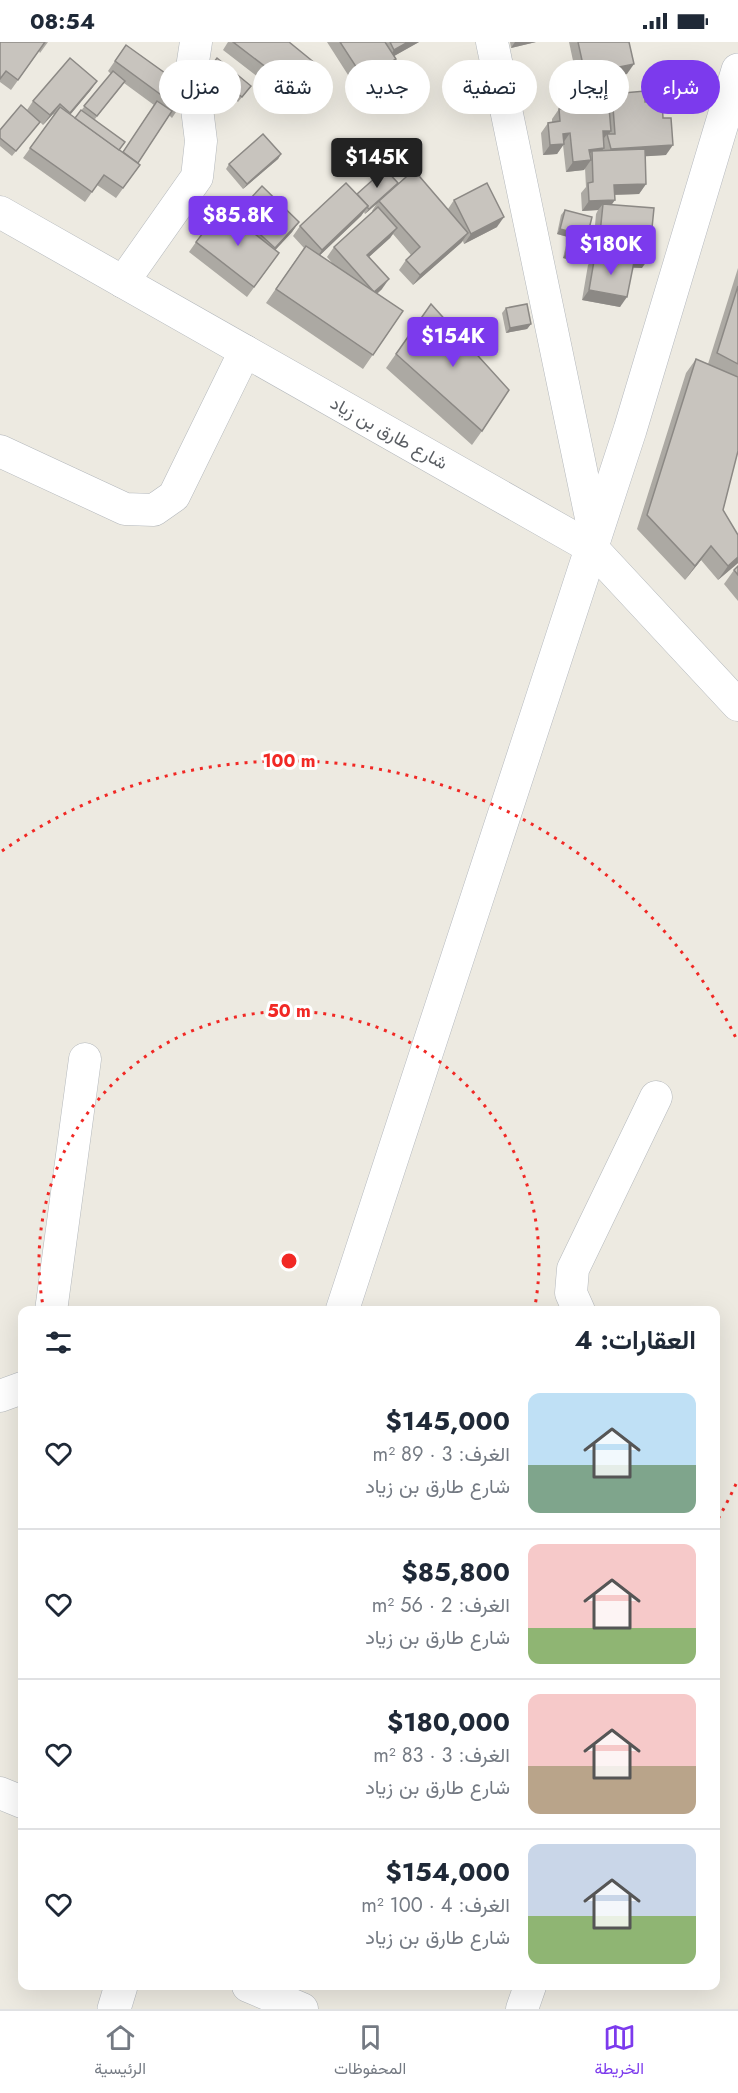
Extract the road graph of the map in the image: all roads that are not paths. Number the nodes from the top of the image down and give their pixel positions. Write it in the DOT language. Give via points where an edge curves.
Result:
graph roads {
  1 [pos="196,42"];
  2 [pos="492,42"];
  3 [pos="738,70"];
  4 [pos="0,212"];
  5 [pos="123,282"];
  6 [pos="245,351"];
  7 [pos="0,451"];
  8 [pos="594,542"];
  9 [pos="738,705"];
  10 [pos="85,1059"];
  11 [pos="656,1097"];
  12 [pos="52,1306"];
  13 [pos="344,1306"];
  14 [pos="577,1306"];
  15 [pos="18,1389"];
  16 [pos="0,1396"];
  17 [pos="0,1793"];
  18 [pos="18,1800"];
  19 [pos="120,1990"];
  20 [pos="257,1990"];
  21 [pos="529,1990"];
  22 [pos="114,2009"];
  23 [pos="302,2009"];
  24 [pos="522,2009"];
  1 -- 5 [label="street" via="192,68 201,141 197,177"];
  2 -- 8 [label="street"];
  3 -- 8 [label="street"];
  4 -- 5 [label="street, شارع طارق بن زياد"];
  5 -- 6 [label="street, شارع طارق بن زياد"];
  6 -- 7 [label="street" via="174,496 154,510 125,509"];
  6 -- 8 [label="street, شارع طارق بن زياد"];
  8 -- 9 [label="street, شارع طارق بن زياد"];
  8 -- 13 [label="street"];
  10 -- 12 [label="street"];
  11 -- 14 [label="street" via="573,1269 571,1293"];
  15 -- 16 [label="street"];
  17 -- 18 [label="street"];
  19 -- 22 [label="street"];
  20 -- 23 [label="street"];
  21 -- 24 [label="street"];
}
